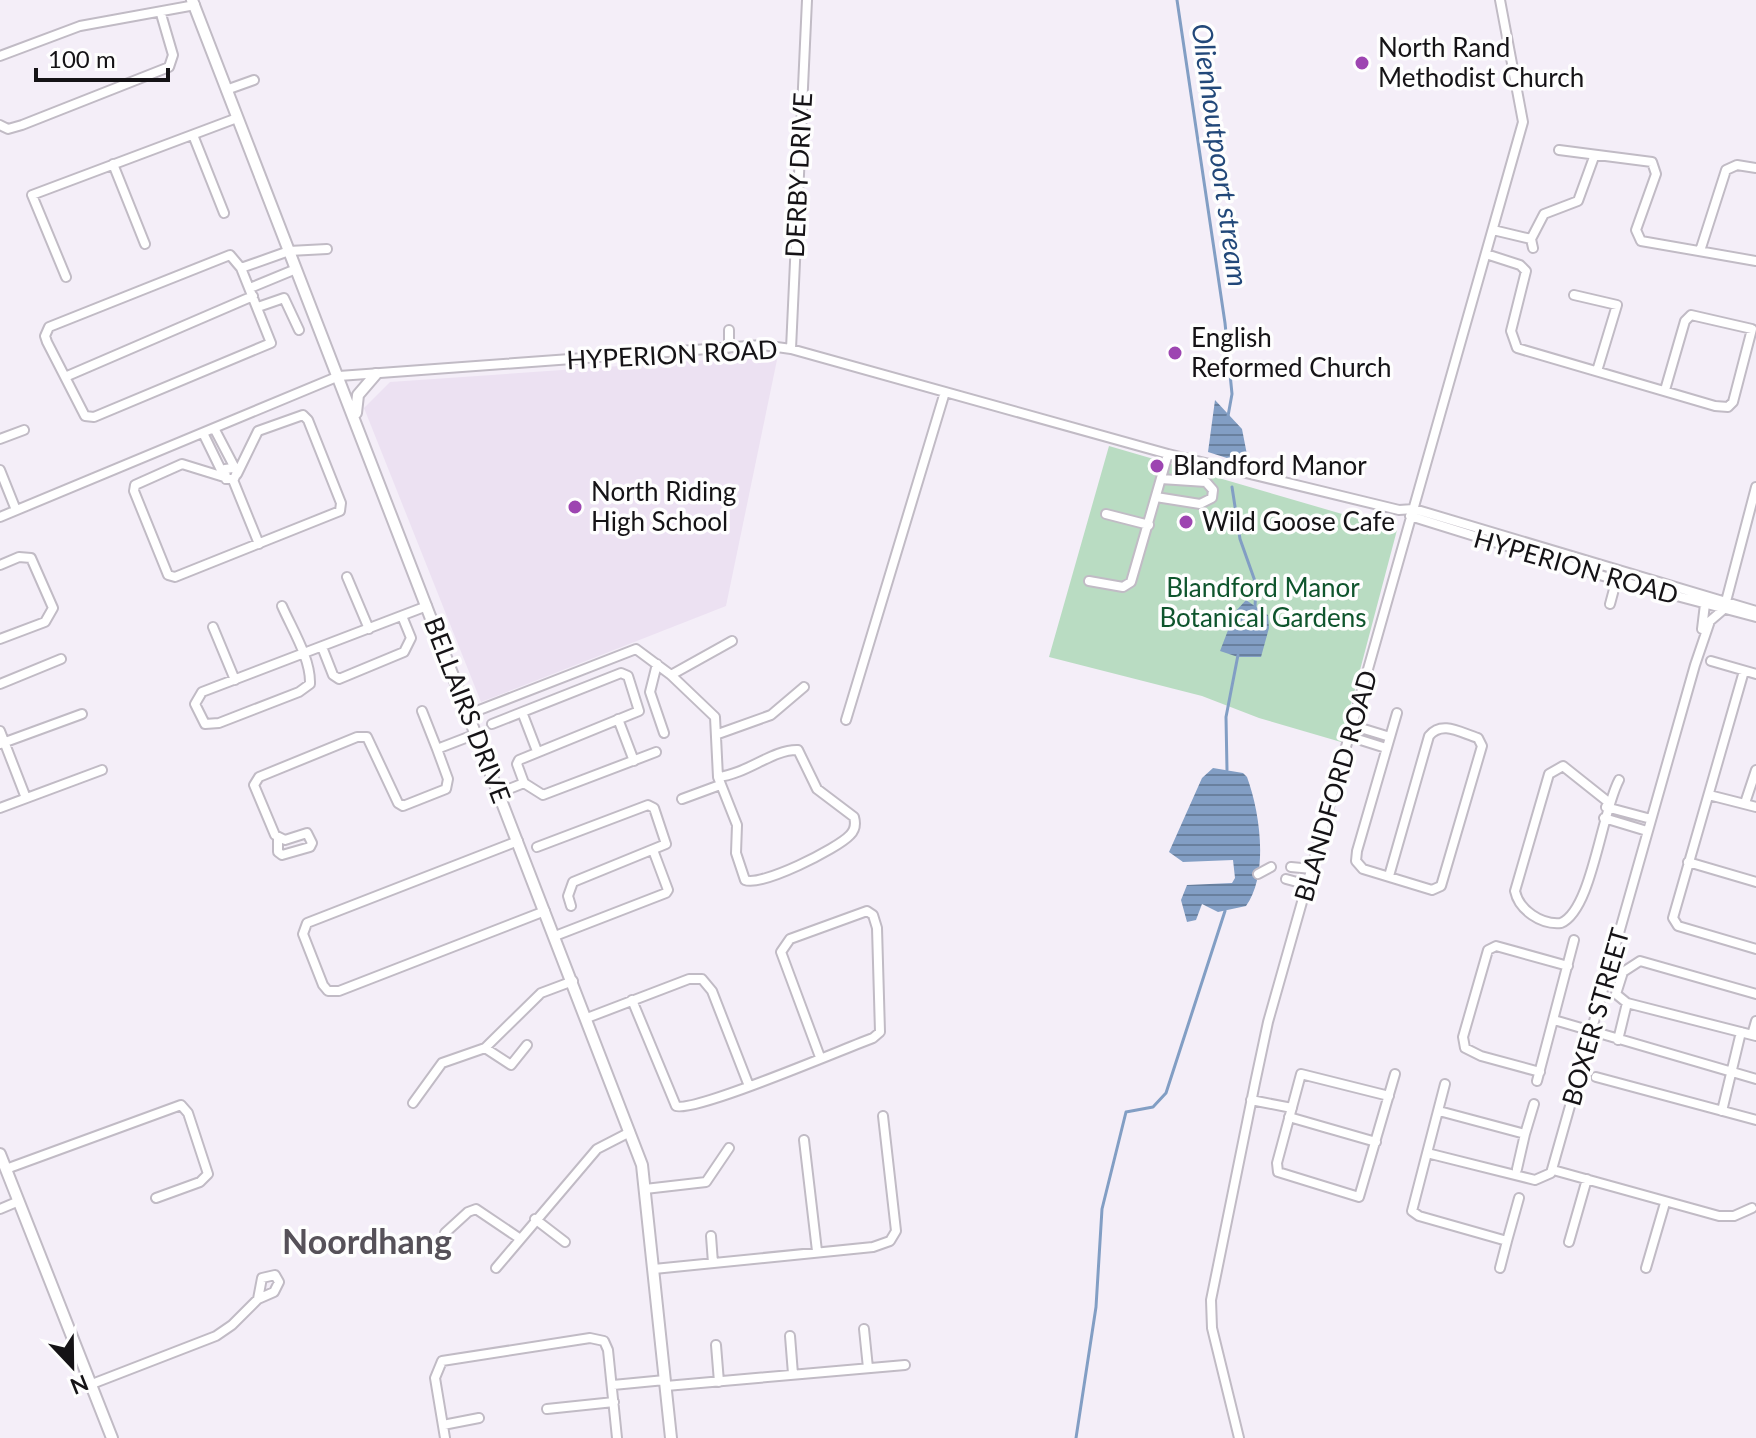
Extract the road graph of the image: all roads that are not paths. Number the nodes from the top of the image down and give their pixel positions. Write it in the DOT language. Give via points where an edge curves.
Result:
graph roads {
  1 [pos="807,0"];
  2 [pos="1500,0"];
  3 [pos="193,3"];
  4 [pos="161,14"];
  5 [pos="0,56"];
  6 [pos="254,80"];
  7 [pos="226,90"];
  8 [pos="237,118"];
  9 [pos="0,125"];
  10 [pos="193,135"];
  11 [pos="1559,150"];
  12 [pos="1594,157"];
  13 [pos="113,164"];
  14 [pos="1756,168"];
  15 [pos="224,213"];
  16 [pos="1493,230"];
  17 [pos="145,244"];
  18 [pos="327,249"];
  19 [pos="289,251"];
  20 [pos="1700,251"];
  21 [pos="1486,254"];
  22 [pos="1756,261"];
  23 [pos="241,268"];
  24 [pos="296,269"];
  25 [pos="66,277"];
  26 [pos="252,292"];
  27 [pos="1574,295"];
  28 [pos="258,307"];
  29 [pos="299,330"];
  30 [pos="729,330"];
  31 [pos="729,348"];
  32 [pos="791,349"];
  33 [pos="1597,371"];
  34 [pos="376,374"];
  35 [pos="339,376"];
  36 [pos="65,377"];
  37 [pos="1665,390"];
  38 [pos="945,392"];
  39 [pos="356,420"];
  40 [pos="214,428"];
  41 [pos="24,430"];
  42 [pos="203,433"];
  43 [pos="0,439"];
  44 [pos="1168,454"];
  45 [pos="0,470"];
  46 [pos="230,474"];
  47 [pos="1161,479"];
  48 [pos="1756,487"];
  49 [pos="1156,497"];
  50 [pos="16,510"];
  51 [pos="1413,513"];
  52 [pos="1106,514"];
  53 [pos="0,517"];
  54 [pos="1149,525"];
  55 [pos="259,544"];
  56 [pos="0,565"];
  57 [pos="1618,569"];
  58 [pos="347,577"];
  59 [pos="1616,580"];
  60 [pos="1089,581"];
  61 [pos="1610,604"];
  62 [pos="1705,604"];
  63 [pos="1724,605"];
  64 [pos="282,606"];
  65 [pos="427,606"];
  66 [pos="1756,611"];
  67 [pos="402,616"];
  68 [pos="1756,617"];
  69 [pos="213,627"];
  70 [pos="369,629"];
  71 [pos="0,639"];
  72 [pos="732,641"];
  73 [pos="322,647"];
  74 [pos="302,655"];
  75 [pos="61,659"];
  76 [pos="1711,661"];
  77 [pos="657,664"];
  78 [pos="1695,665"];
  79 [pos="1744,671"];
  80 [pos="1756,674"];
  81 [pos="671,675"];
  82 [pos="235,680"];
  83 [pos="0,684"];
  84 [pos="804,687"];
  85 [pos="422,711"];
  86 [pos="522,712"];
  87 [pos="1397,713"];
  88 [pos="82,714"];
  89 [pos="469,714"];
  90 [pos="618,719"];
  91 [pos="846,720"];
  92 [pos="492,724"];
  93 [pos="1354,726"];
  94 [pos="0,731"];
  95 [pos="664,733"];
  96 [pos="476,734"];
  97 [pos="718,734"];
  98 [pos="1351,737"];
  99 [pos="1390,737"];
  100 [pos="2,743"];
  101 [pos="1386,748"];
  102 [pos="437,749"];
  103 [pos="537,751"];
  104 [pos="656,752"];
  105 [pos="634,761"];
  106 [pos="102,770"];
  107 [pos="1756,770"];
  108 [pos="1619,780"];
  109 [pos="719,781"];
  110 [pos="524,783"];
  111 [pos="499,793"];
  112 [pos="1709,795"];
  113 [pos="26,798"];
  114 [pos="682,799"];
  115 [pos="1745,803"];
  116 [pos="1607,804"];
  117 [pos="1756,807"];
  118 [pos="0,808"];
  119 [pos="1604,818"];
  120 [pos="1651,819"];
  121 [pos="1647,831"];
  122 [pos="278,838"];
  123 [pos="518,841"];
  124 [pos="537,847"];
  125 [pos="653,850"];
  126 [pos="1688,862"];
  127 [pos="1271,867"];
  128 [pos="1291,867"];
  129 [pos="1312,869"];
  130 [pos="1258,874"];
  131 [pos="1389,876"];
  132 [pos="1286,879"];
  133 [pos="1756,882"];
  134 [pos="1308,885"];
  135 [pos="571,906"];
  136 [pos="545,911"];
  137 [pos="555,936"];
  138 [pos="1574,940"];
  139 [pos="1756,949"];
  140 [pos="1568,966"];
  141 [pos="573,981"];
  142 [pos="1756,994"];
  143 [pos="632,1000"];
  144 [pos="1627,1003"];
  145 [pos="587,1018"];
  146 [pos="1554,1020"];
  147 [pos="1756,1021"];
  148 [pos="1741,1032"];
  149 [pos="1591,1033"];
  150 [pos="1754,1035"];
  151 [pos="1618,1040"];
  152 [pos="527,1045"];
  153 [pos="485,1048"];
  154 [pos="820,1057"];
  155 [pos="1731,1072"];
  156 [pos="1395,1074"];
  157 [pos="1596,1077"];
  158 [pos="1756,1079"];
  159 [pos="1445,1084"];
  160 [pos="749,1086"];
  161 [pos="1389,1096"];
  162 [pos="1251,1100"];
  163 [pos="413,1103"];
  164 [pos="1534,1104"];
  165 [pos="1439,1111"];
  166 [pos="1722,1111"];
  167 [pos="1290,1112"];
  168 [pos="883,1116"];
  169 [pos="1756,1120"];
  170 [pos="630,1132"];
  171 [pos="1525,1134"];
  172 [pos="804,1140"];
  173 [pos="1376,1142"];
  174 [pos="729,1148"];
  175 [pos="1427,1153"];
  176 [pos="0,1154"];
  177 [pos="6,1169"];
  178 [pos="1517,1169"];
  179 [pos="1553,1170"];
  180 [pos="1587,1179"];
  181 [pos="645,1189"];
  182 [pos="156,1198"];
  183 [pos="1519,1198"];
  184 [pos="19,1201"];
  185 [pos="1665,1203"];
  186 [pos="0,1209"];
  187 [pos="1755,1209"];
  188 [pos="535,1219"];
  189 [pos="445,1233"];
  190 [pos="711,1236"];
  191 [pos="519,1238"];
  192 [pos="1507,1241"];
  193 [pos="565,1242"];
  194 [pos="1569,1242"];
  195 [pos="817,1251"];
  196 [pos="713,1263"];
  197 [pos="496,1268"];
  198 [pos="1500,1268"];
  199 [pos="1646,1268"];
  200 [pos="654,1269"];
  201 [pos="258,1299"];
  202 [pos="864,1329"];
  203 [pos="790,1336"];
  204 [pos="716,1345"];
  205 [pos="905,1365"];
  206 [pos="868,1368"];
  207 [pos="793,1374"];
  208 [pos="719,1382"];
  209 [pos="665,1383"];
  210 [pos="92,1384"];
  211 [pos="613,1385"];
  212 [pos="614,1402"];
  213 [pos="547,1409"];
  214 [pos="479,1418"];
  215 [pos="443,1425"];
  216 [pos="112,1438"];
  217 [pos="445,1438"];
  218 [pos="617,1438"];
  219 [pos="671,1438"];
  220 [pos="1239,1438"];
  1 -- 32 [label="street, DERBY DRIVE"];
  2 -- 16 [label="street, BLANDFORD ROAD" via="1524,117"];
  3 -- 4 [label="street"];
  3 -- 7 [label="street, BELLAIRS DRIVE"];
  4 -- 5 [label="street" via="80,26"];
  4 -- 9 [label="street" via="173,55 169,67 13,128"];
  6 -- 7 [label="street"];
  7 -- 8 [label="street, BELLAIRS DRIVE"];
  8 -- 10 [label="street"];
  8 -- 19 [label="street, BELLAIRS DRIVE"];
  10 -- 13 [label="street"];
  10 -- 15 [label="street"];
  11 -- 12 [label="street"];
  12 -- 16 [label="street" via="1578,201 1544,214 1532,244"];
  12 -- 20 [label="street" via="1652,162 1656,174 1637,235 1651,244"];
  13 -- 17 [label="street"];
  13 -- 25 [label="street" via="32,195"];
  14 -- 20 [label="street" via="1733,165 1726,170"];
  16 -- 21 [label="street, BLANDFORD ROAD"];
  18 -- 19 [label="street"];
  19 -- 23 [label="street"];
  19 -- 24 [label="street, BELLAIRS DRIVE"];
  20 -- 22 [label="street"];
  21 -- 33 [label="street" via="1526,271 1511,331 1515,346"];
  21 -- 51 [label="street, BLANDFORD ROAD"];
  23 -- 26 [label="street"];
  23 -- 36 [label="street" via="230,255 224,256 49,327 45,336"];
  24 -- 26 [label="street"];
  24 -- 35 [label="street, BELLAIRS DRIVE"];
  26 -- 28 [label="street"];
  26 -- 36 [label="street"];
  27 -- 33 [label="street" via="1617,305"];
  28 -- 29 [label="street" via="284,298"];
  28 -- 36 [label="street" via="271,343 94,417 85,416"];
  30 -- 31 [label="street"];
  31 -- 32 [label="street, HYPERION ROAD"];
  31 -- 34 [label="street, HYPERION ROAD"];
  32 -- 38 [label="street, HYPERION ROAD"];
  33 -- 37 [label="street"];
  34 -- 35 [label="street, HYPERION ROAD"];
  34 -- 39 [label="street" via="358,395"];
  35 -- 39 [label="street, BELLAIRS DRIVE"];
  35 -- 40 [label="street, HYPERION ROAD"];
  37 -- 37 [label="street" via="1720,407 1731,405 1752,329 1691,315"];
  38 -- 44 [label="street, HYPERION ROAD"];
  38 -- 91 [label="street"];
  39 -- 65 [label="street, BELLAIRS DRIVE"];
  40 -- 42 [label="street, HYPERION ROAD"];
  40 -- 46 [label="street"];
  41 -- 43 [label="street"];
  42 -- 46 [label="street"];
  42 -- 50 [label="street, HYPERION ROAD"];
  44 -- 47 [label="street"];
  44 -- 51 [label="street, HYPERION ROAD"];
  45 -- 50 [label="street"];
  46 -- 55 [label="street"];
  46 -- 55 [label="street" via="258,431 303,415 308,420 341,503 338,514"];
  46 -- 55 [label="street" via="182,464 135,485 134,491 166,573 175,577"];
  47 -- 49 [label="street"];
  47 -- 49 [label="street" via="1206,482 1212,498 1200,504"];
  48 -- 63 [label="street, BOXER STREET"];
  49 -- 54 [label="street"];
  50 -- 53 [label="street, HYPERION ROAD"];
  51 -- 57 [label="street, HYPERION ROAD"];
  51 -- 59 [label="street, HYPERION ROAD"];
  51 -- 93 [label="street, BLANDFORD ROAD"];
  52 -- 54 [label="street"];
  54 -- 60 [label="street" via="1131,582 1123,587"];
  56 -- 71 [label="street" via="31,558 53,608 45,622"];
  57 -- 59 [label="street"];
  57 -- 63 [label="street, HYPERION ROAD"];
  58 -- 70 [label="street"];
  59 -- 61 [label="street"];
  59 -- 62 [label="street, HYPERION ROAD"];
  62 -- 63 [label="street, HYPERION ROAD"];
  62 -- 78 [label="street, BOXER STREET"];
  63 -- 66 [label="street, HYPERION ROAD"];
  63 -- 68 [label="street, HYPERION ROAD"];
  63 -- 78 [label="street, BOXER STREET" via="1710,621"];
  64 -- 74 [label="street"];
  65 -- 67 [label="street"];
  65 -- 89 [label="street, BELLAIRS DRIVE"];
  67 -- 70 [label="street"];
  67 -- 73 [label="street" via="411,638 404,652 339,679"];
  69 -- 82 [label="street"];
  70 -- 73 [label="street"];
  72 -- 81 [label="street"];
  73 -- 74 [label="street"];
  74 -- 82 [label="street"];
  74 -- 82 [label="street" via="311,680 306,688 205,724 196,698"];
  75 -- 83 [label="street"];
  76 -- 79 [label="street"];
  77 -- 81 [label="street"];
  77 -- 89 [label="street" via="630,649"];
  77 -- 95 [label="street" via="650,692"];
  78 -- 120 [label="street, BOXER STREET"];
  79 -- 80 [label="street"];
  79 -- 112 [label="street"];
  81 -- 97 [label="street" via="715,717"];
  84 -- 97 [label="street" via="771,715"];
  85 -- 102 [label="street"];
  86 -- 90 [label="street" via="623,673 640,709"];
  86 -- 92 [label="street"];
  86 -- 103 [label="street"];
  87 -- 99 [label="street"];
  88 -- 100 [label="street"];
  89 -- 96 [label="street, BELLAIRS DRIVE"];
  90 -- 103 [label="street"];
  90 -- 105 [label="street"];
  93 -- 98 [label="street, BLANDFORD ROAD"];
  93 -- 99 [label="street"];
  94 -- 100 [label="street"];
  96 -- 102 [label="street"];
  96 -- 111 [label="street, BELLAIRS DRIVE"];
  97 -- 109 [label="street"];
  98 -- 101 [label="street"];
  98 -- 129 [label="street, BLANDFORD ROAD"];
  99 -- 101 [label="street"];
  100 -- 113 [label="street"];
  101 -- 131 [label="street" via="1355,858 1360,867"];
  102 -- 122 [label="street" via="448,786 403,806 367,737 259,777 254,785"];
  103 -- 110 [label="street" via="517,763"];
  104 -- 105 [label="street"];
  105 -- 110 [label="street" via="543,795"];
  106 -- 113 [label="street"];
  107 -- 115 [label="street"];
  108 -- 116 [label="street"];
  109 -- 109 [label="street" via="798,750 817,789 856,824 851,834 816,856 751,883 736,853 737,825"];
  109 -- 114 [label="street"];
  110 -- 111 [label="street"];
  111 -- 123 [label="street, BELLAIRS DRIVE"];
  112 -- 115 [label="street"];
  112 -- 126 [label="street"];
  113 -- 118 [label="street"];
  115 -- 117 [label="street"];
  116 -- 119 [label="street"];
  116 -- 119 [label="street" via="1563,766 1549,774 1515,891 1521,906 1549,923 1573,917 1584,897"];
  116 -- 120 [label="street"];
  119 -- 121 [label="street"];
  120 -- 121 [label="street, BOXER STREET"];
  121 -- 149 [label="street, BOXER STREET"];
  123 -- 136 [label="street, BELLAIRS DRIVE"];
  123 -- 136 [label="street" via="307,923 303,934 323,985 339,991"];
  124 -- 125 [label="street" via="649,805 666,842"];
  125 -- 135 [label="street" via="573,882"];
  125 -- 137 [label="street" via="666,893"];
  126 -- 133 [label="street"];
  126 -- 139 [label="street" via="1674,924"];
  127 -- 130 [label="street"];
  128 -- 129 [label="street"];
  129 -- 134 [label="street, BLANDFORD ROAD"];
  131 -- 131 [label="street" via="1432,890 1445,881 1482,753 1478,738 1445,727 1429,736"];
  132 -- 134 [label="street"];
  134 -- 162 [label="street, BLANDFORD ROAD"];
  136 -- 137 [label="street, BELLAIRS DRIVE"];
  137 -- 141 [label="street, BELLAIRS DRIVE"];
  138 -- 140 [label="street"];
  140 -- 146 [label="street"];
  140 -- 146 [label="street" via="1496,946 1488,950 1465,1048 1539,1076"];
  141 -- 145 [label="street, BELLAIRS DRIVE"];
  141 -- 153 [label="street" via="541,993"];
  142 -- 144 [label="street" via="1640,961 1629,966 1618,983 1617,997"];
  143 -- 145 [label="street"];
  143 -- 160 [label="street" via="689,979 705,981"];
  143 -- 160 [label="street" via="676,1106 691,1108"];
  144 -- 148 [label="street"];
  144 -- 151 [label="street"];
  145 -- 170 [label="street, BELLAIRS DRIVE"];
  146 -- 149 [label="street"];
  147 -- 150 [label="street"];
  148 -- 150 [label="street"];
  148 -- 155 [label="street"];
  149 -- 151 [label="street"];
  149 -- 179 [label="street, BOXER STREET"];
  151 -- 155 [label="street"];
  152 -- 153 [label="street" via="508,1069"];
  153 -- 163 [label="street" via="442,1063"];
  154 -- 154 [label="street" via="873,1038 882,1027 877,928 867,911 790,939 781,952"];
  154 -- 160 [label="street"];
  155 -- 158 [label="street"];
  155 -- 166 [label="street"];
  156 -- 161 [label="street"];
  157 -- 166 [label="street"];
  159 -- 165 [label="street"];
  161 -- 167 [label="street" via="1304,1073"];
  161 -- 173 [label="street"];
  162 -- 167 [label="street"];
  162 -- 220 [label="street, BLANDFORD ROAD" via="1211,1300 1212,1328"];
  164 -- 171 [label="street"];
  165 -- 171 [label="street"];
  165 -- 175 [label="street"];
  166 -- 169 [label="street"];
  167 -- 173 [label="street"];
  167 -- 173 [label="street" via="1278,1172 1354,1198 1363,1190"];
  168 -- 195 [label="street" via="894,1236 873,1247"];
  170 -- 181 [label="street, BELLAIRS DRIVE"];
  170 -- 188 [label="street" via="597,1149"];
  171 -- 178 [label="street"];
  172 -- 195 [label="street"];
  174 -- 181 [label="street" via="706,1182"];
  175 -- 179 [label="street" via="1535,1180"];
  175 -- 192 [label="street" via="1414,1213"];
  176 -- 177 [label="street"];
  177 -- 182 [label="street" via="179,1104 187,1110 208,1174"];
  177 -- 184 [label="street"];
  179 -- 180 [label="street"];
  180 -- 185 [label="street"];
  180 -- 194 [label="street"];
  181 -- 200 [label="street, BELLAIRS DRIVE"];
  183 -- 192 [label="street"];
  184 -- 186 [label="street"];
  184 -- 210 [label="street"];
  185 -- 187 [label="street" via="1726,1217"];
  185 -- 199 [label="street"];
  188 -- 191 [label="street"];
  188 -- 193 [label="street"];
  189 -- 191 [label="street" via="476,1209"];
  190 -- 196 [label="street"];
  191 -- 197 [label="street"];
  192 -- 198 [label="street"];
  195 -- 196 [label="street"];
  196 -- 200 [label="street"];
  200 -- 209 [label="street, BELLAIRS DRIVE"];
  201 -- 210 [label="street" via="216,1336"];
  202 -- 206 [label="street"];
  203 -- 207 [label="street"];
  204 -- 208 [label="street"];
  205 -- 206 [label="street"];
  206 -- 207 [label="street"];
  207 -- 208 [label="street"];
  208 -- 209 [label="street"];
  209 -- 211 [label="street"];
  209 -- 219 [label="street, BELLAIRS DRIVE"];
  210 -- 216 [label="street"];
  211 -- 212 [label="street"];
  211 -- 215 [label="street" via="608,1350 596,1338 447,1359 435,1373"];
  212 -- 213 [label="street"];
  212 -- 218 [label="street"];
  214 -- 215 [label="street"];
  215 -- 217 [label="street"];
}
